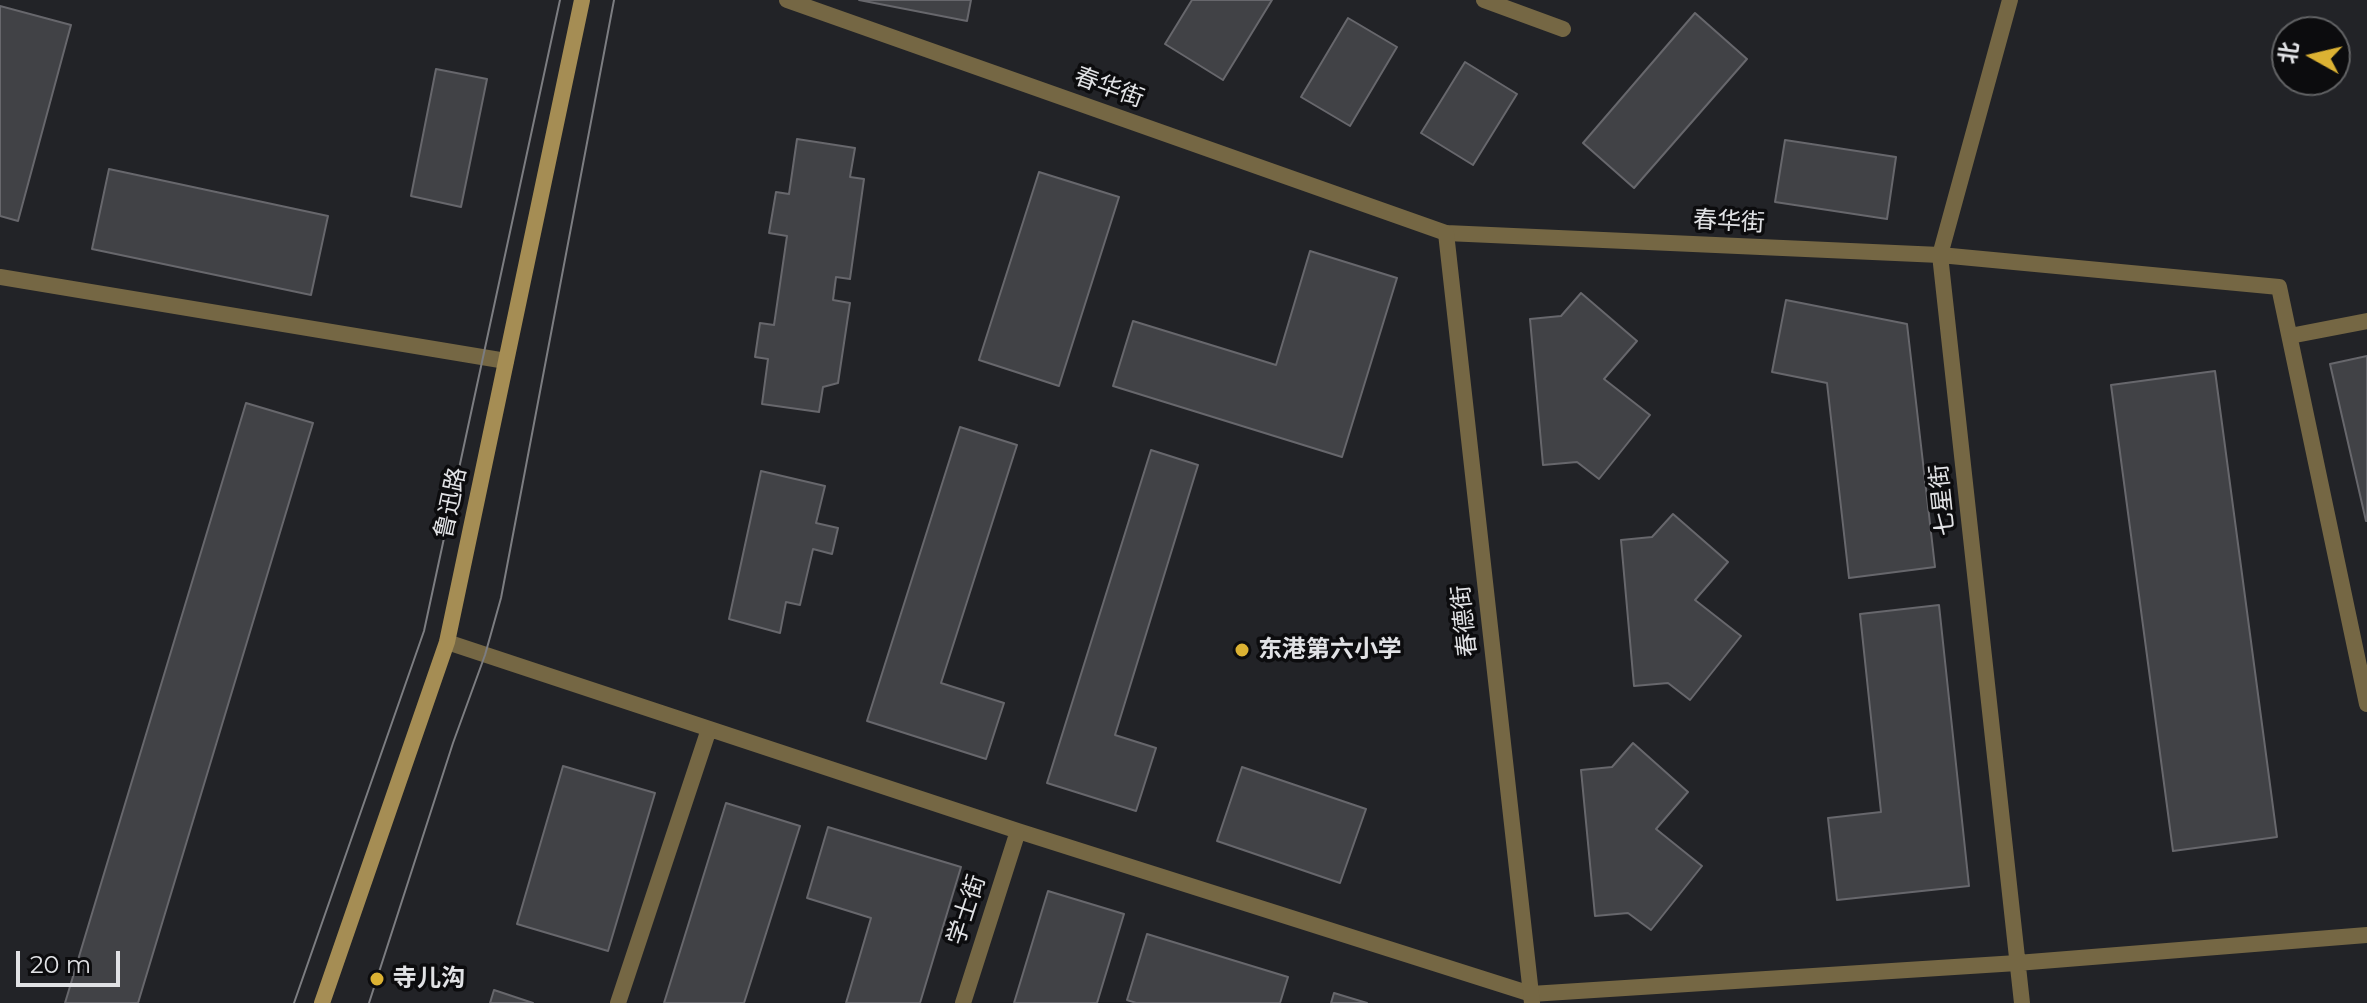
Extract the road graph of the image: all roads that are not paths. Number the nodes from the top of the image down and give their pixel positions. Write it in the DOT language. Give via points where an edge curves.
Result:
graph roads {
  1 [pos="582,0"];
  2 [pos="787,0"];
  3 [pos="1484,0"];
  4 [pos="2010,0"];
  5 [pos="1563,29"];
  6 [pos="1446,233"];
  7 [pos="1940,255"];
  8 [pos="0,277"];
  9 [pos="2367,321"];
  10 [pos="2290,336"];
  11 [pos="506,361"];
  12 [pos="447,642"];
  13 [pos="2367,704"];
  14 [pos="709,729"];
  15 [pos="1018,831"];
  16 [pos="2367,935"];
  17 [pos="2017,963"];
  18 [pos="1531,998"];
  19 [pos="322,1003"];
  20 [pos="618,1003"];
  21 [pos="963,1003"];
  22 [pos="2022,1003"];
  1 -- 11 [label="main road, 鲁迅路"];
  2 -- 6 [label="street, 春华街"];
  3 -- 5 [label="street"];
  4 -- 7 [label="street, 七星街"];
  6 -- 7 [label="street, 春华街"];
  6 -- 18 [label="street, 春德街"];
  7 -- 10 [label="street, 春华街" via="2279,287"];
  7 -- 17 [label="street, 七星街"];
  8 -- 11 [label="street"];
  9 -- 10 [label="street"];
  10 -- 13 [label="street, 春华街"];
  11 -- 12 [label="main road, 鲁迅路"];
  12 -- 14 [label="street"];
  12 -- 19 [label="main road, 鲁迅路"];
  14 -- 15 [label="street"];
  14 -- 20 [label="street"];
  15 -- 18 [label="street"];
  15 -- 21 [label="street, 学士街"];
  16 -- 17 [label="street"];
  17 -- 18 [label="street"];
  17 -- 22 [label="street, 七星街"];
}
